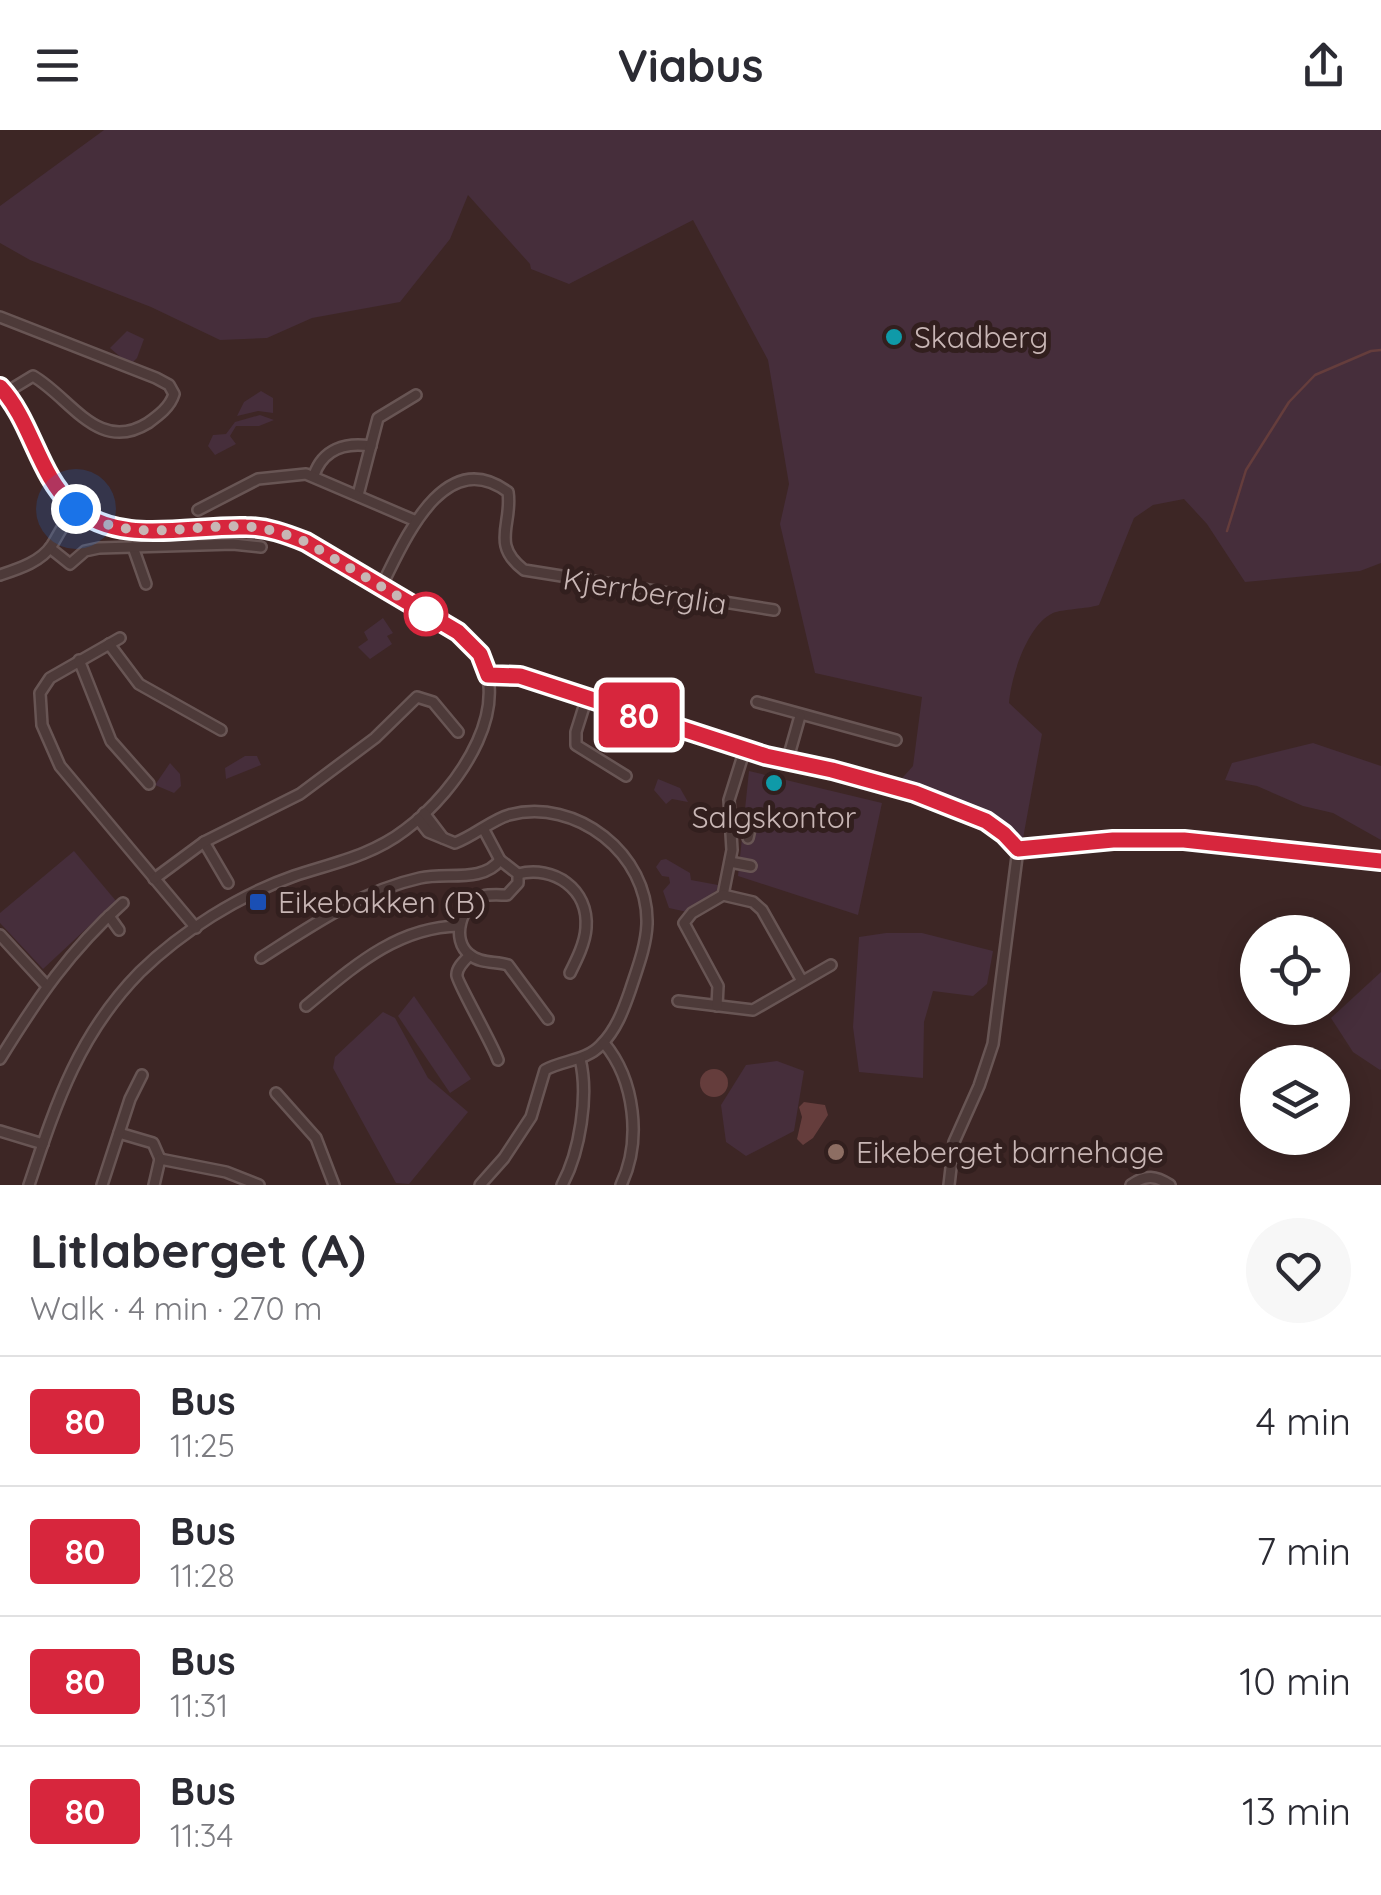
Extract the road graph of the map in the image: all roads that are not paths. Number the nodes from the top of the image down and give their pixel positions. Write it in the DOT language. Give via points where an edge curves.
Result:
graph roads {
  1 [pos="0,317"];
  2 [pos="3,390"];
  3 [pos="416,395"];
  4 [pos="371,446"];
  5 [pos="314,475"];
  6 [pos="358,495"];
  7 [pos="76,509"];
  8 [pos="198,510"];
  9 [pos="416,521"];
  10 [pos="133,547"];
  11 [pos="261,547"];
  12 [pos="50,548"];
  13 [pos="0,575"];
  14 [pos="146,584"];
  15 [pos="381,587"];
  16 [pos="774,610"];
  17 [pos="120,638"];
  18 [pos="109,644"];
  19 [pos="80,660"];
  20 [pos="489,679"];
  21 [pos="587,697"];
  22 [pos="757,702"];
  23 [pos="800,716"];
  24 [pos="221,730"];
  25 [pos="458,732"];
  26 [pos="896,740"];
  27 [pos="744,749"];
  28 [pos="787,762"];
  29 [pos="626,776"];
  30 [pos="149,784"];
  31 [pos="421,816"];
  32 [pos="753,816"];
  33 [pos="484,830"];
  34 [pos="748,838"];
  35 [pos="204,842"];
  36 [pos="1018,849"];
  37 [pos="500,860"];
  38 [pos="1381,861"];
  39 [pos="730,862"];
  40 [pos="751,866"];
  41 [pos="518,874"];
  42 [pos="154,879"];
  43 [pos="228,883"];
  44 [pos="723,896"];
  45 [pos="123,903"];
  46 [pos="109,916"];
  47 [pos="460,926"];
  48 [pos="196,928"];
  49 [pos="119,930"];
  50 [pos="0,934"];
  51 [pos="470,955"];
  52 [pos="261,958"];
  53 [pos="831,964"];
  54 [pos="570,973"];
  55 [pos="802,981"];
  56 [pos="46,985"];
  57 [pos="678,1001"];
  58 [pos="306,1006"];
  59 [pos="718,1006"];
  60 [pos="548,1019"];
  61 [pos="604,1043"];
  62 [pos="580,1058"];
  63 [pos="0,1059"];
  64 [pos="498,1060"];
  65 [pos="142,1075"];
  66 [pos="276,1093"];
  67 [pos="0,1131"];
  68 [pos="118,1134"];
  69 [pos="43,1144"];
  70 [pos="160,1159"];
  71 [pos="30,1185"];
  72 [pos="102,1185"];
  73 [pos="154,1185"];
  74 [pos="259,1185"];
  75 [pos="334,1185"];
  76 [pos="480,1185"];
  77 [pos="562,1185"];
  78 [pos="621,1185"];
  79 [pos="949,1185"];
  80 [pos="1131,1185"];
  81 [pos="1170,1185"];
  1 -- 2 [label="street" via="156,378 174,394 152,420 117,434 94,426 33,376"];
  2 -- 7 [label="street" via="51,478"];
  3 -- 4 [label="street" via="379,416"];
  4 -- 5 [label="street" via="339,448 322,458"];
  4 -- 6 [label="street"];
  5 -- 6 [label="street"];
  5 -- 8 [label="street" via="258,480"];
  6 -- 9 [label="street"];
  7 -- 12 [label="street"];
  7 -- 15 [label="street" via="96,523 126,530 267,529 306,542"];
  9 -- 15 [label="street"];
  9 -- 16 [label="street, Kjerrberglia" via="446,488 498,485 509,496 504,539 517,565 547,576"];
  10 -- 11 [label="street"];
  10 -- 12 [label="street" via="90,549 70,564"];
  10 -- 14 [label="street"];
  12 -- 13 [label="street"];
  15 -- 20 [label="street" via="466,638"];
  17 -- 18 [label="street"];
  18 -- 19 [label="street"];
  18 -- 24 [label="street" via="140,684"];
  19 -- 30 [label="street" via="111,740"];
  19 -- 42 [label="street" via="50,678 40,693 49,746"];
  20 -- 21 [label="street" via="520,676"];
  20 -- 31 [label="street" via="478,740"];
  21 -- 27 [label="street"];
  21 -- 29 [label="street" via="576,745"];
  22 -- 23 [label="street"];
  23 -- 26 [label="street"];
  23 -- 28 [label="street"];
  25 -- 35 [label="street" via="434,702 417,696 300,794"];
  27 -- 28 [label="street"];
  27 -- 39 [label="street" via="729,800"];
  28 -- 36 [label="street" via="915,793 986,821"];
  31 -- 33 [label="street" via="444,841"];
  31 -- 48 [label="street" via="367,854 276,884"];
  32 -- 34 [label="street"];
  33 -- 37 [label="street"];
  33 -- 61 [label="street" via="511,814 561,815 605,837 633,870 646,907 644,948"];
  35 -- 42 [label="street"];
  35 -- 43 [label="street"];
  36 -- 38 [label="street" via="1184,840"];
  36 -- 79 [label="street" via="993,1044 954,1142"];
  37 -- 41 [label="street"];
  37 -- 52 [label="street" via="484,874 416,878 356,901"];
  39 -- 40 [label="street"];
  39 -- 44 [label="street"];
  41 -- 47 [label="street" via="512,892 477,900"];
  41 -- 54 [label="street" via="545,872 578,893 586,928"];
  42 -- 48 [label="street"];
  44 -- 55 [label="street" via="762,910"];
  44 -- 59 [label="street" via="684,920 718,986"];
  45 -- 46 [label="street"];
  46 -- 49 [label="street"];
  46 -- 56 [label="street"];
  47 -- 51 [label="street"];
  47 -- 58 [label="street" via="384,945"];
  48 -- 69 [label="street" via="140,973 89,1036"];
  50 -- 56 [label="street"];
  51 -- 60 [label="street" via="508,965"];
  51 -- 64 [label="street" via="457,981"];
  53 -- 55 [label="street"];
  55 -- 59 [label="street" via="753,1010"];
  56 -- 63 [label="street"];
  57 -- 59 [label="street"];
  61 -- 62 [label="street"];
  61 -- 78 [label="street" via="629,1090 632,1151"];
  62 -- 76 [label="street" via="545,1070 531,1117"];
  62 -- 77 [label="street" via="582,1102"];
  65 -- 68 [label="street"];
  66 -- 75 [label="street" via="316,1138"];
  67 -- 69 [label="street"];
  68 -- 70 [label="street" via="153,1143"];
  68 -- 72 [label="street"];
  69 -- 71 [label="street"];
  70 -- 73 [label="street"];
  70 -- 74 [label="street"];
  80 -- 81 [label="street" via="1147,1176"];
}
